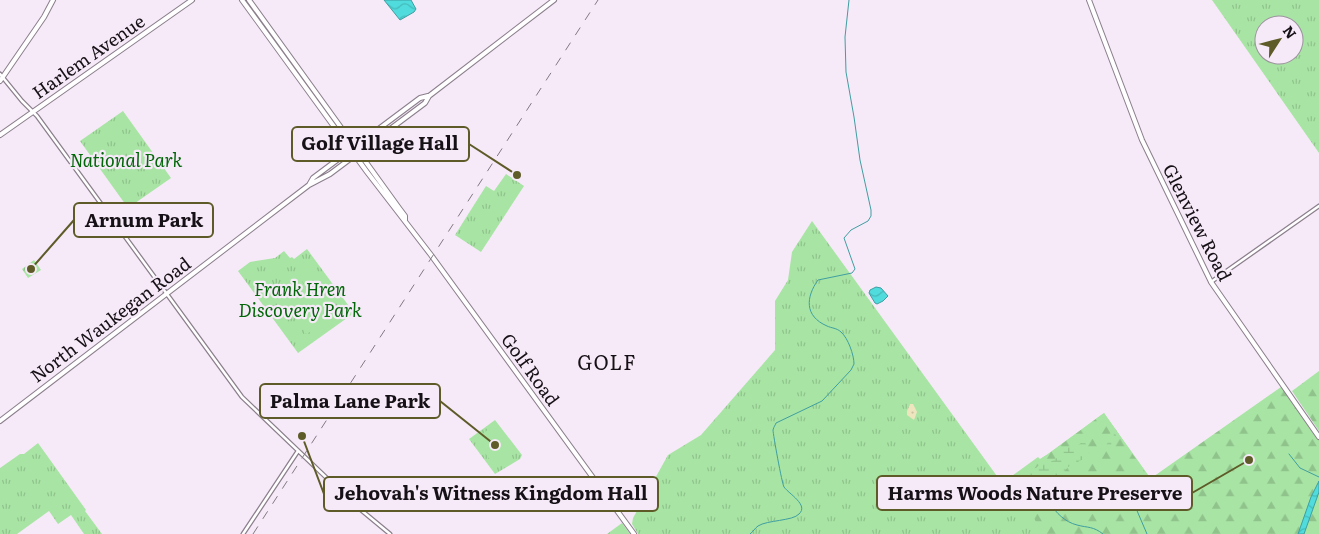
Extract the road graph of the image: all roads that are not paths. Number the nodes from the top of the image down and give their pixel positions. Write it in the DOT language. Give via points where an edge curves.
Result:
graph roads {
  1 [pos="53,0"];
  2 [pos="192,0"];
  3 [pos="242,0"];
  4 [pos="248,0"];
  5 [pos="554,0"];
  6 [pos="1089,0"];
  7 [pos="1,78"];
  8 [pos="429,96"];
  9 [pos="33,112"];
  10 [pos="0,135"];
  11 [pos="352,148"];
  12 [pos="357,154"];
  13 [pos="309,185"];
  14 [pos="1319,206"];
  15 [pos="1211,282"];
  16 [pos="167,294"];
  17 [pos="0,421"];
  18 [pos="1319,437"];
  19 [pos="298,451"];
  20 [pos="243,534"];
  21 [pos="390,534"];
  22 [pos="634,534"];
  1 -- 7 [label="main road"];
  2 -- 9 [label="main road, Harlem Avenue"];
  3 -- 11 [label="main road, Golf Road"];
  4 -- 11 [label="main road, Golf Road"];
  5 -- 8 [label="main road"];
  6 -- 15 [label="main road, Glenview Road" via="1142,140"];
  7 -- 9 [label="street"];
  8 -- 11 [label="main road, North Waukegan Road" via="420,98"];
  8 -- 12 [label="main road, North Waukegan Road" via="425,103"];
  9 -- 10 [label="main road, Harlem Avenue"];
  9 -- 16 [label="street"];
  11 -- 12 [label="main road, Golf Road"];
  11 -- 13 [label="main road, North Waukegan Road" via="313,178"];
  12 -- 13 [label="main road, North Waukegan Road"];
  12 -- 22 [label="main road, Golf Road"];
  13 -- 16 [label="main road, North Waukegan Road"];
  14 -- 15 [label="street"];
  15 -- 18 [label="main road, Glenview Road"];
  16 -- 17 [label="main road, North Waukegan Road"];
  16 -- 19 [label="street" via="242,397"];
  19 -- 20 [label="street"];
  19 -- 21 [label="street" via="354,505"];
}
